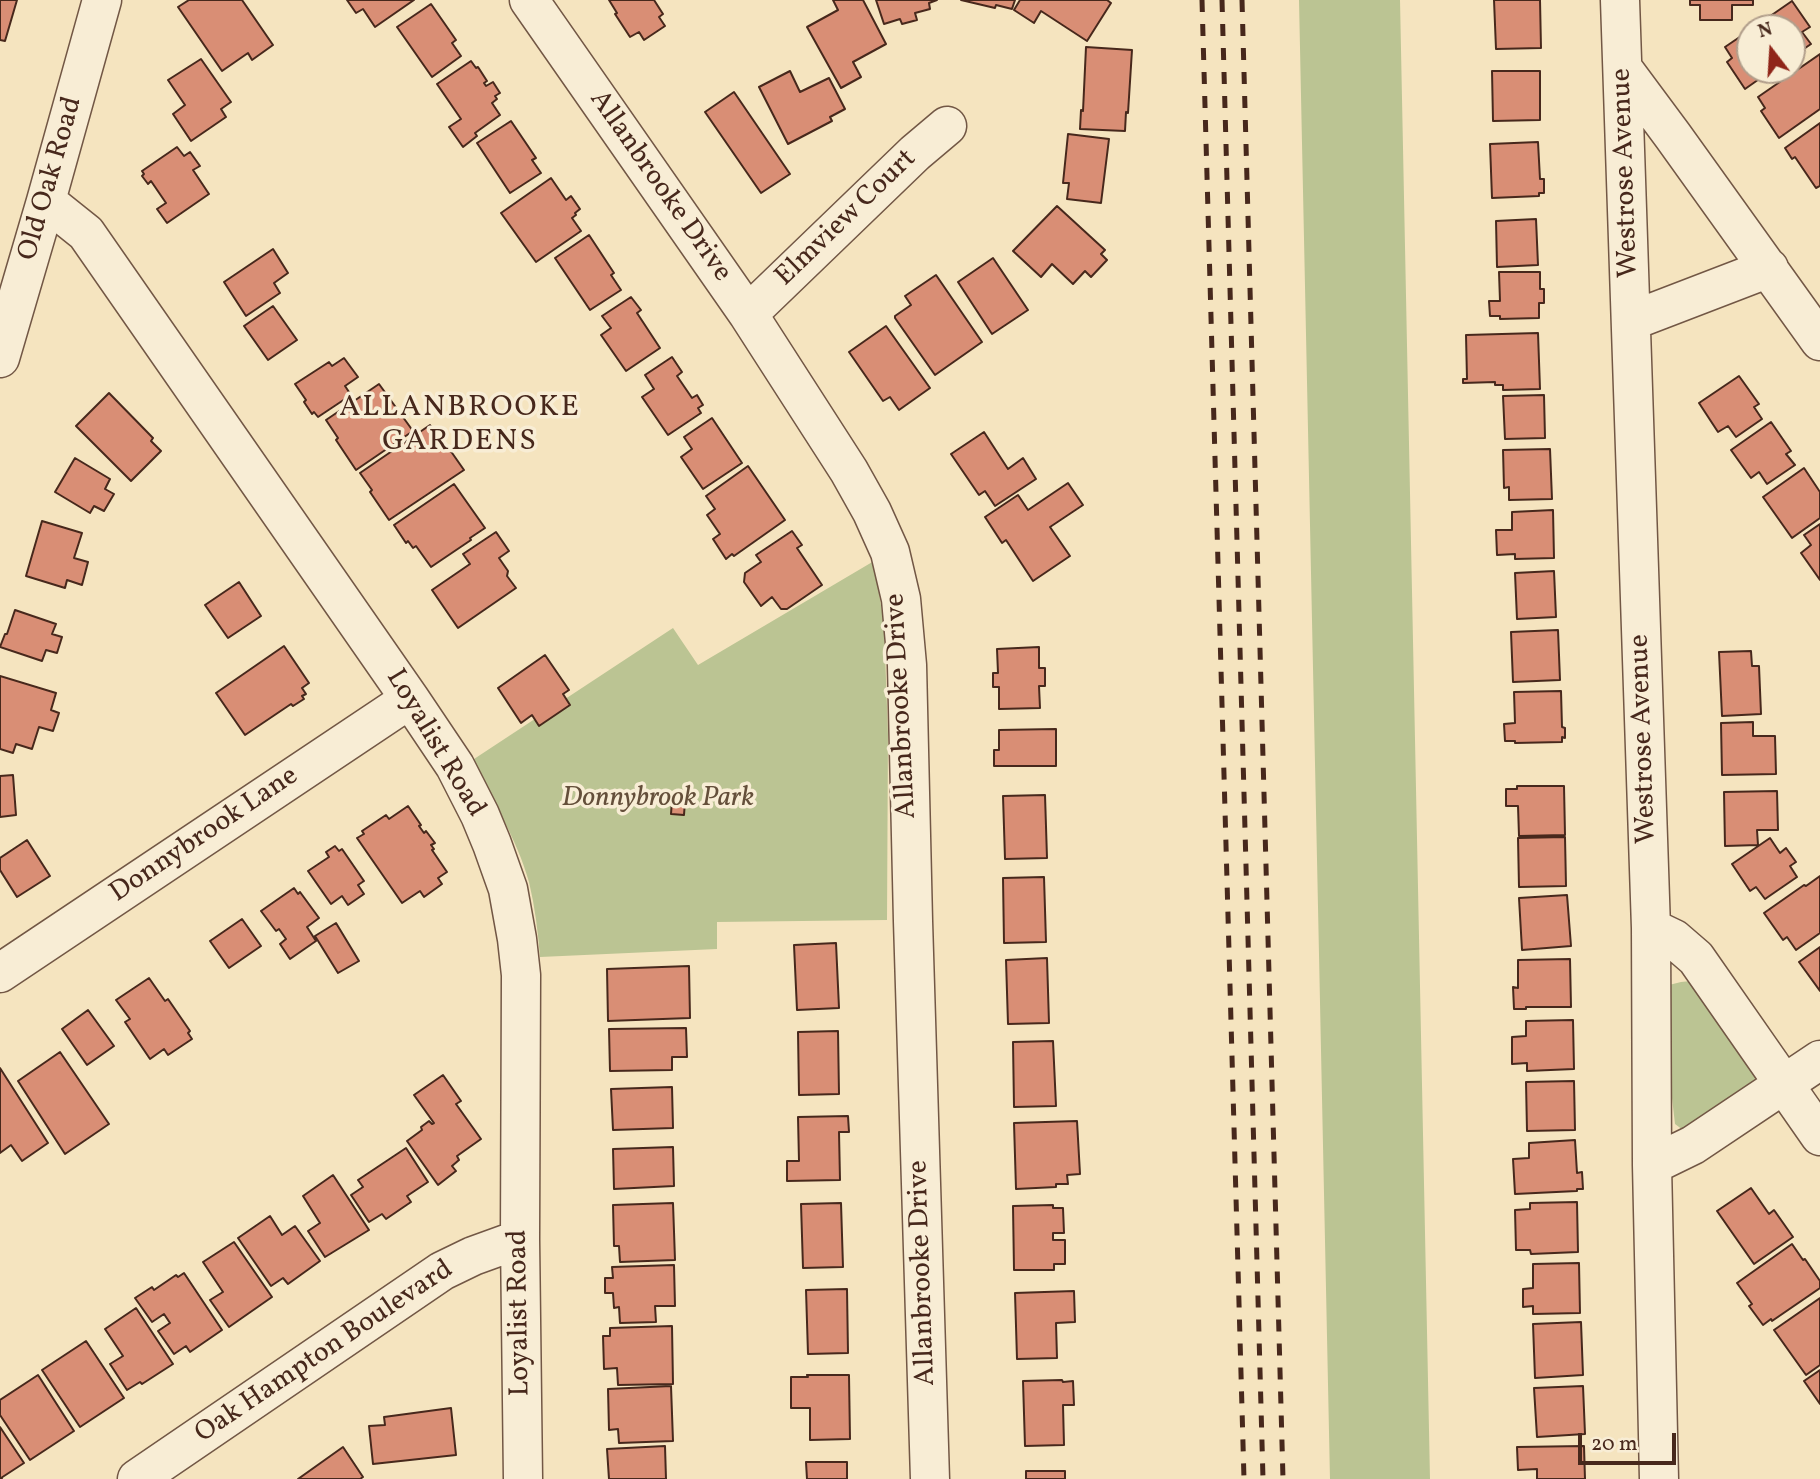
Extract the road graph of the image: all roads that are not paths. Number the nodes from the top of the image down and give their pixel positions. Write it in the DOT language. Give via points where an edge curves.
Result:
graph roads {
  1 [pos="102,0"];
  2 [pos="529,0"];
  3 [pos="1620,0"];
  4 [pos="1623,70"];
  5 [pos="947,126"];
  6 [pos="46,201"];
  7 [pos="1769,268"];
  8 [pos="748,314"];
  9 [pos="1631,321"];
  10 [pos="1820,341"];
  11 [pos="0,358"];
  12 [pos="410,699"];
  13 [pos="1651,928"];
  14 [pos="0,973"];
  15 [pos="1820,1060"];
  16 [pos="1785,1084"];
  17 [pos="1820,1136"];
  18 [pos="1652,1165"];
  19 [pos="520,1239"];
  20 [pos="137,1479"];
  21 [pos="523,1479"];
  22 [pos="930,1479"];
  23 [pos="1659,1479"];
  1 -- 6 [label="street, Old Oak Road"];
  2 -- 8 [label="street, Allanbrooke Drive"];
  3 -- 4 [label="street, Westrose Avenue"];
  4 -- 7 [label="street"];
  4 -- 9 [label="street, Westrose Avenue"];
  5 -- 8 [label="street, Elmview Court"];
  6 -- 11 [label="street, Old Oak Road"];
  6 -- 12 [label="street, Loyalist Road" via="86,233"];
  7 -- 9 [label="street"];
  7 -- 10 [label="street"];
  8 -- 22 [label="street, Allanbrooke Drive" via="872,512 890,552 901,599 907,665"];
  9 -- 13 [label="street, Westrose Avenue"];
  12 -- 14 [label="street, Donnybrook Lane"];
  12 -- 19 [label="street, Loyalist Road" via="466,786 497,856 513,911 521,975"];
  13 -- 16 [label="street" via="1674,939 1696,958"];
  13 -- 18 [label="street, Westrose Avenue"];
  15 -- 16 [label="street"];
  16 -- 17 [label="street"];
  16 -- 18 [label="street" via="1693,1145"];
  18 -- 23 [label="street, Westrose Avenue"];
  19 -- 20 [label="street, Oak Hampton Boulevard" via="442,1270"];
  19 -- 21 [label="street, Loyalist Road"];
}
